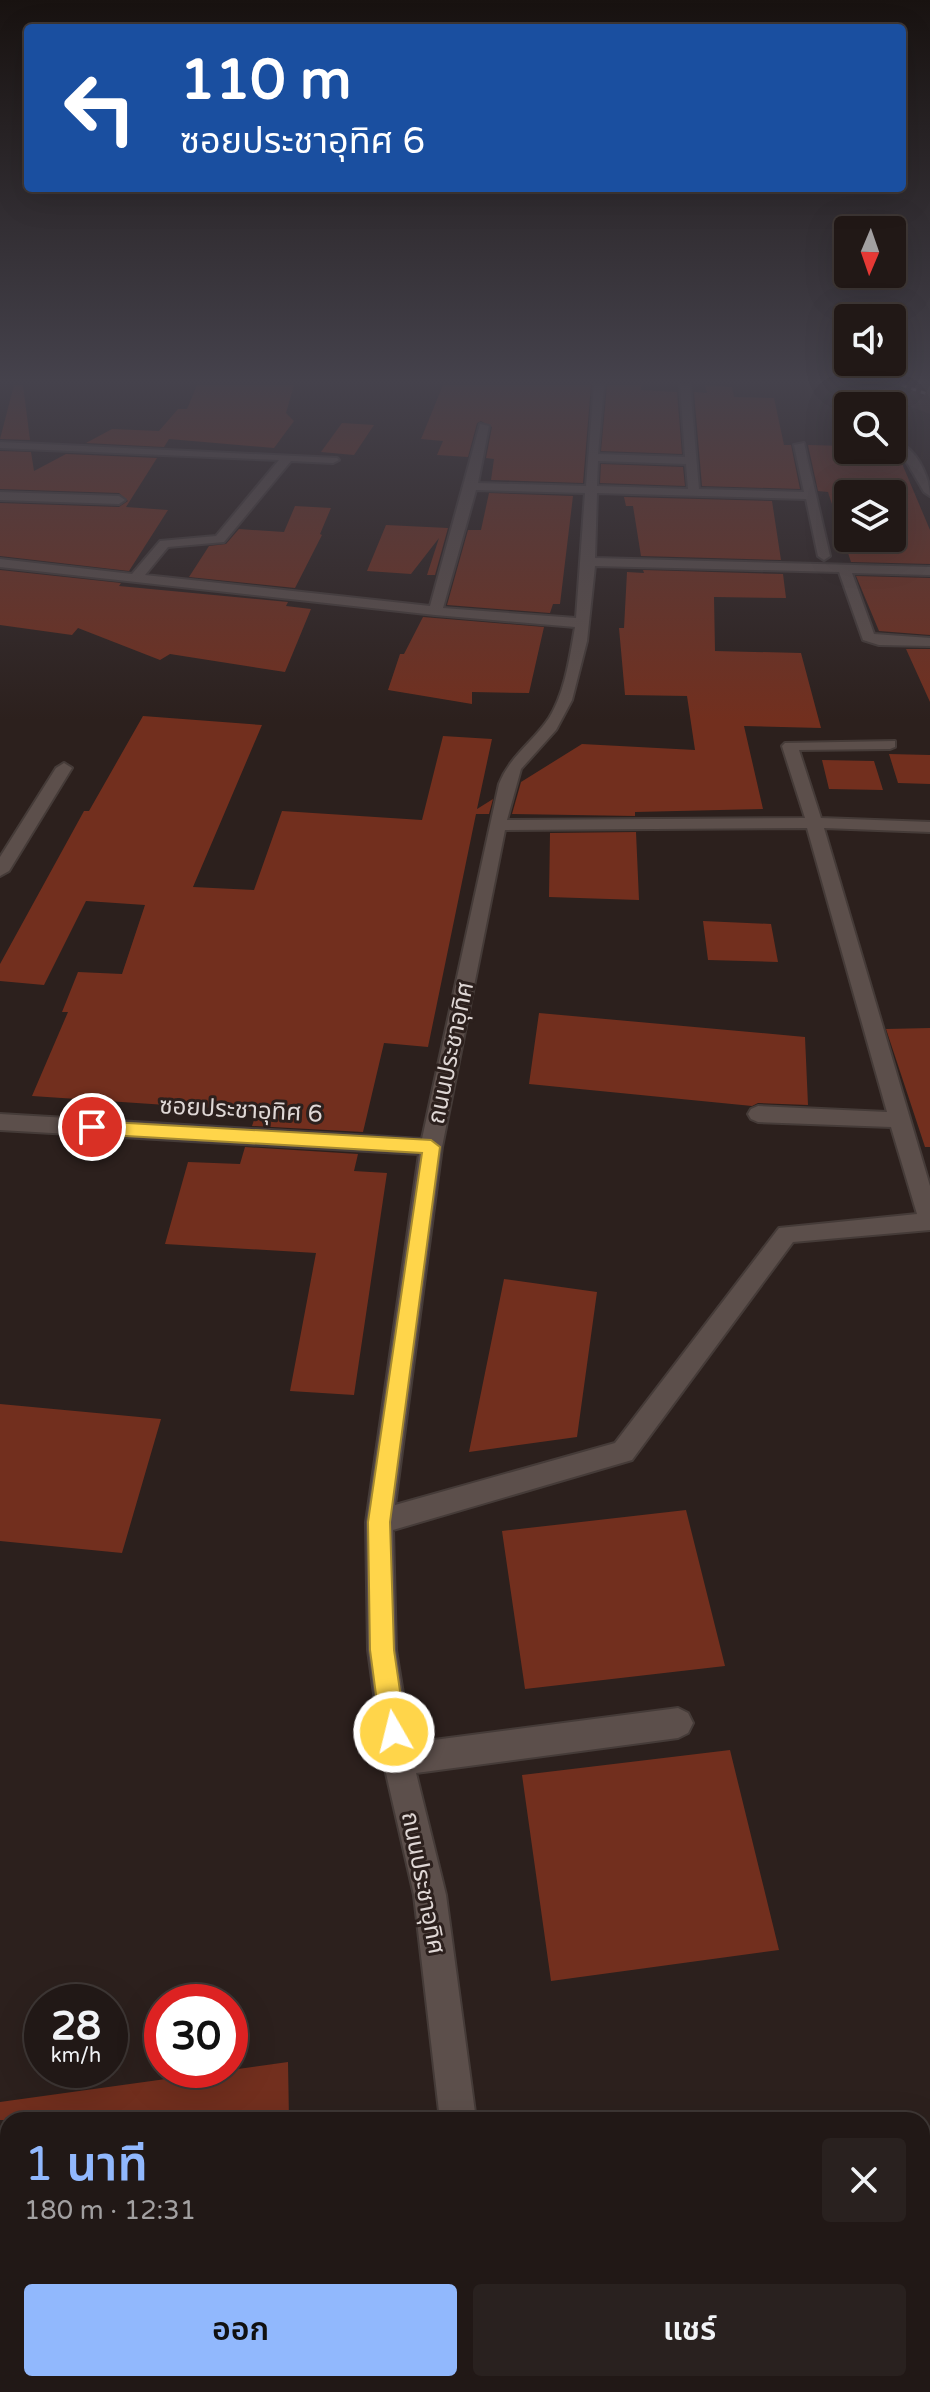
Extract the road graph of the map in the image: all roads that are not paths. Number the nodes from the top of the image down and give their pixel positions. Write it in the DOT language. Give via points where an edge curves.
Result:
graph roads {
  1 [pos="810,496"];
  2 [pos="19,497"];
  3 [pos="255,497"];
  4 [pos="468,497"];
  5 [pos="593,497"];
  6 [pos="119,500"];
  7 [pos="824,556"];
  8 [pos="591,562"];
  9 [pos="0,563"];
  10 [pos="844,569"];
  11 [pos="930,571"];
  12 [pos="135,579"];
  13 [pos="435,611"];
  14 [pos="582,623"];
  15 [pos="930,642"];
  16 [pos="890,744"];
  17 [pos="64,768"];
  18 [pos="815,823"];
  19 [pos="498,825"];
  20 [pos="930,827"];
  21 [pos="0,871"];
  22 [pos="758,1114"];
  23 [pos="897,1120"];
  24 [pos="0,1122"];
  25 [pos="431,1147"];
  26 [pos="379,1522"];
  27 [pos="678,1723"];
  28 [pos="398,1760"];
  29 [pos="457,2112"];
  1 -- 7 [label="street"];
  2 -- 6 [label="street"];
  3 -- 12 [label="street" via="220,539 164,544"];
  4 -- 13 [label="street"];
  5 -- 8 [label="street, ถนนประชาอุทิศ"];
  8 -- 10 [label="street"];
  8 -- 14 [label="street, ถนนประชาอุทิศ"];
  9 -- 12 [label="street"];
  10 -- 11 [label="street"];
  10 -- 15 [label="street" via="868,637"];
  12 -- 13 [label="street"];
  13 -- 14 [label="street"];
  14 -- 19 [label="street, ถนนประชาอุทิศ" via="565,700 551,730 517,763"];
  16 -- 18 [label="street" via="790,746"];
  17 -- 21 [label="street"];
  18 -- 19 [label="street"];
  18 -- 20 [label="street"];
  18 -- 23 [label="street"];
  19 -- 25 [label="street, ถนนประชาอุทิศ"];
  22 -- 23 [label="street"];
  23 -- 26 [label="street" via="930,1221 787,1234 623,1452"];
  24 -- 25 [label="street, ซอยประชาอุทิศ 6"];
  25 -- 26 [label="street, ถนนประชาอุทิศ"];
  26 -- 28 [label="street, ถนนประชาอุทิศ" via="382,1650"];
  27 -- 28 [label="street"];
  28 -- 29 [label="street, ถนนประชาอุทิศ" via="430,1895"];
}
